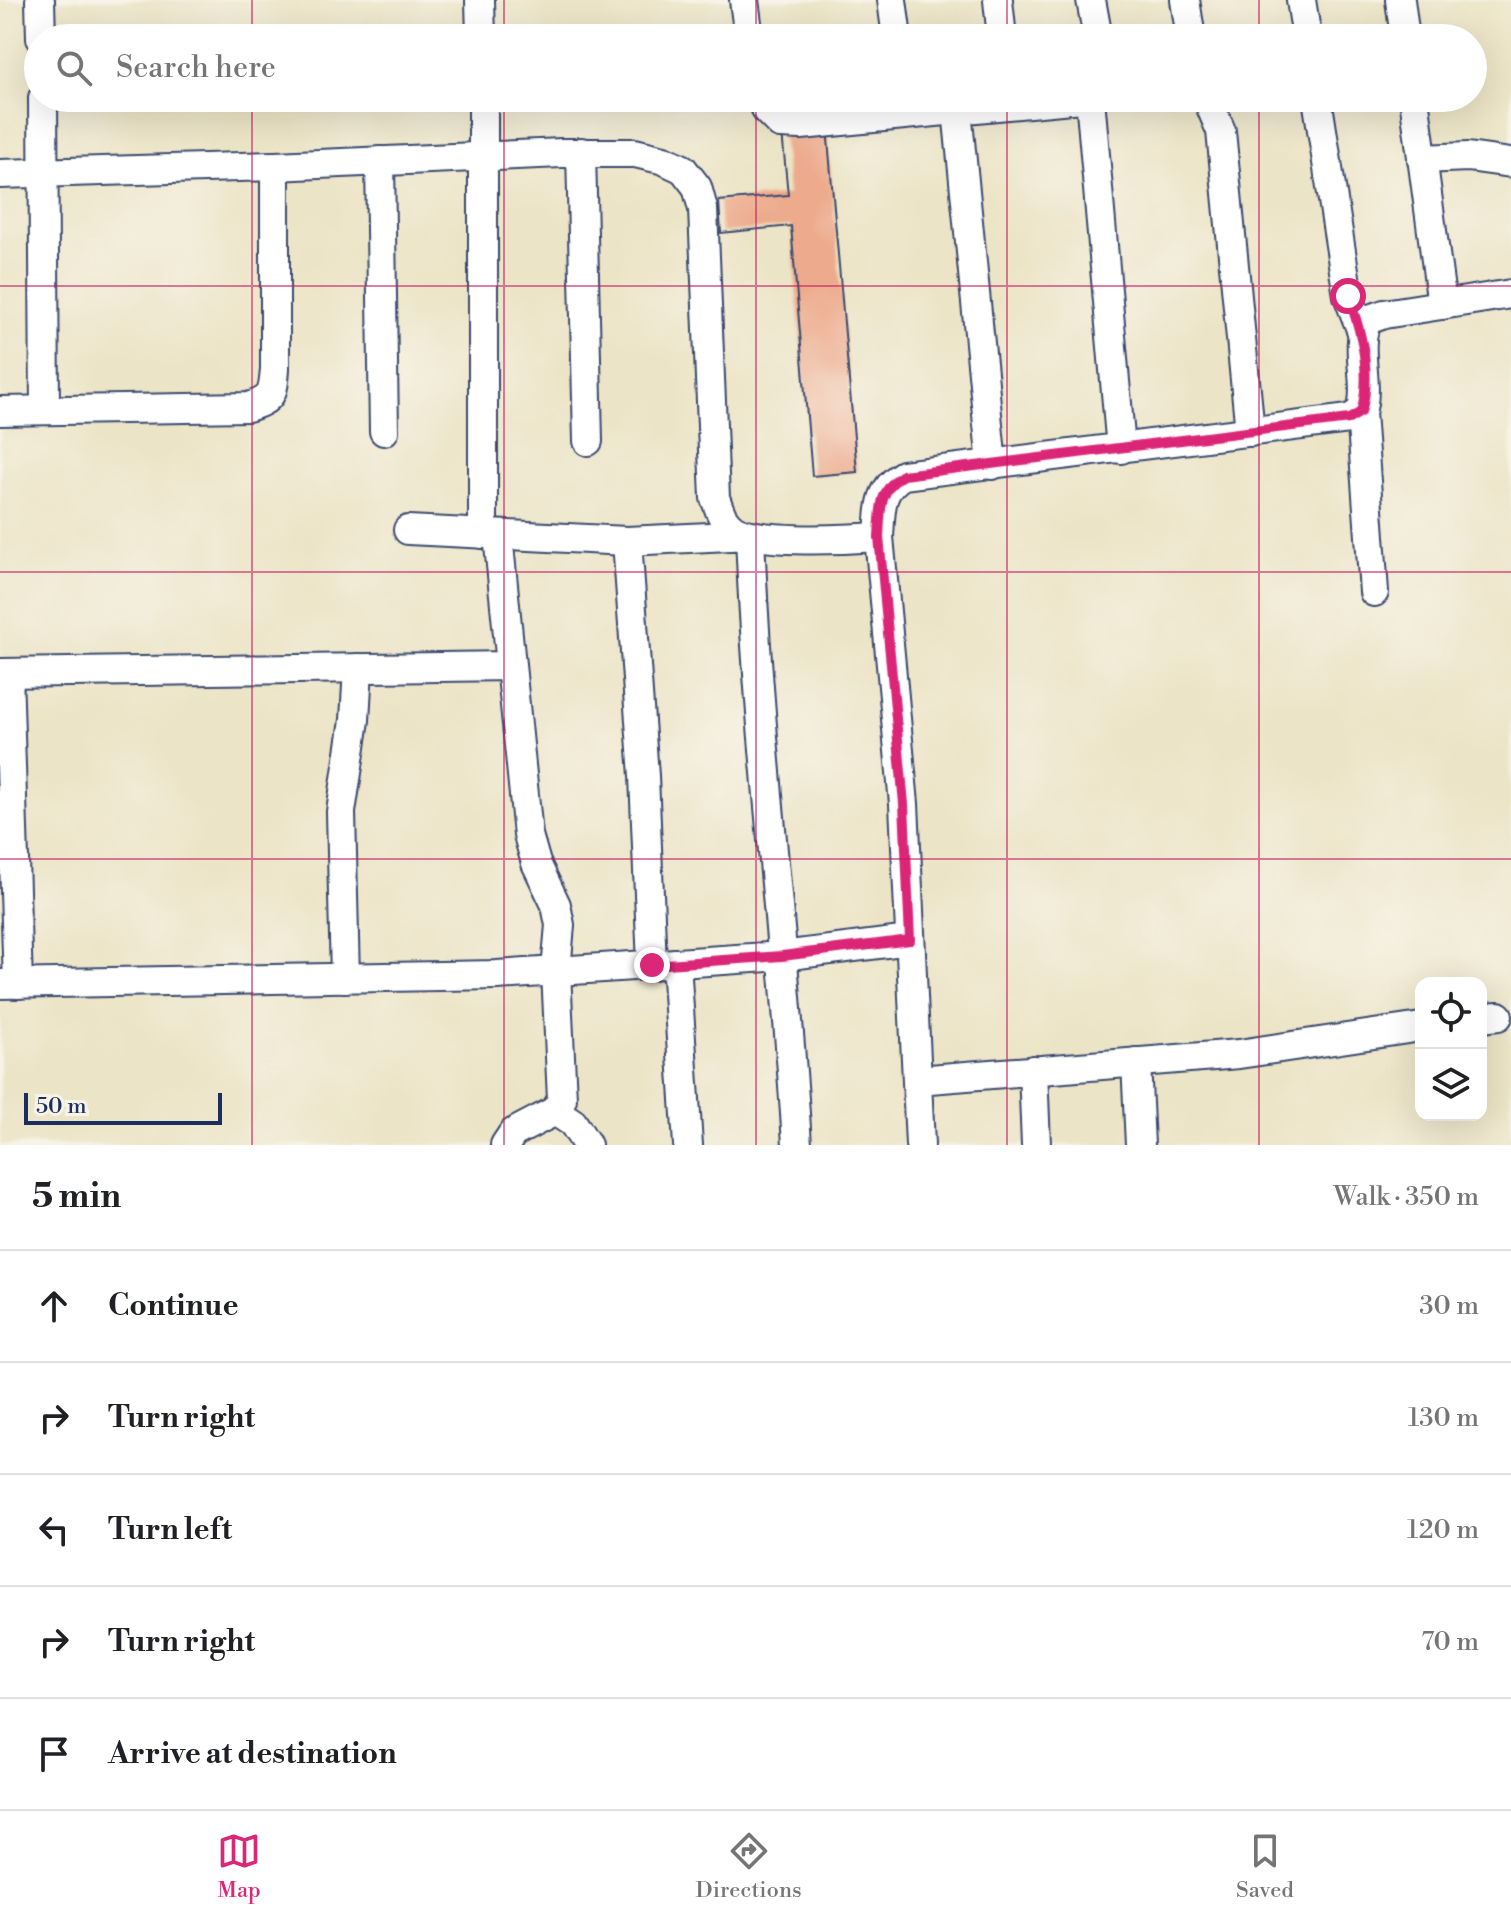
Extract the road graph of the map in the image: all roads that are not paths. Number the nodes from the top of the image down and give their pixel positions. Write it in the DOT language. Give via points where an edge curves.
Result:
graph roads {
  1 [pos="40,0"];
  2 [pos="480,0"];
  3 [pos="744,0"];
  4 [pos="892,0"];
  5 [pos="998,0"];
  6 [pos="1091,0"];
  7 [pos="1185,0"];
  8 [pos="1301,0"];
  9 [pos="1400,0"];
  10 [pos="41,24"];
  11 [pos="481,24"];
  12 [pos="747,24"];
  13 [pos="895,24"];
  14 [pos="1001,24"];
  15 [pos="1095,24"];
  16 [pos="1189,24"];
  17 [pos="1305,24"];
  18 [pos="1403,24"];
  19 [pos="43,112"];
  20 [pos="483,112"];
  21 [pos="768,112"];
  22 [pos="873,112"];
  23 [pos="957,112"];
  24 [pos="1091,112"];
  25 [pos="1213,112"];
  26 [pos="1319,112"];
  27 [pos="1416,112"];
  28 [pos="581,152"];
  29 [pos="485,156"];
  30 [pos="1422,159"];
  31 [pos="380,161"];
  32 [pos="1511,163"];
  33 [pos="275,166"];
  34 [pos="45,172"];
  35 [pos="0,174"];
  36 [pos="1511,294"];
  37 [pos="1442,305"];
  38 [pos="1362,332"];
  39 [pos="45,410"];
  40 [pos="0,411"];
  41 [pos="1361,412"];
  42 [pos="384,431"];
  43 [pos="1250,432"];
  44 [pos="588,441"];
  45 [pos="1121,449"];
  46 [pos="992,465"];
  47 [pos="408,530"];
  48 [pos="490,534"];
  49 [pos="750,535"];
  50 [pos="879,537"];
  51 [pos="627,541"];
  52 [pos="1374,592"];
  53 [pos="511,666"];
  54 [pos="358,668"];
  55 [pos="4,673"];
  56 [pos="910,940"];
  57 [pos="782,956"];
  58 [pos="664,964"];
  59 [pos="556,971"];
  60 [pos="345,978"];
  61 [pos="9,984"];
  62 [pos="1415,1028"];
  63 [pos="1136,1062"];
  64 [pos="1033,1070"];
  65 [pos="917,1080"];
  66 [pos="555,1111"];
  67 [pos="505,1145"];
  68 [pos="587,1145"];
  69 [pos="688,1145"];
  70 [pos="797,1145"];
  71 [pos="920,1145"];
  72 [pos="1036,1145"];
  73 [pos="1140,1145"];
  1 -- 10 [label="street"];
  2 -- 11 [label="street"];
  3 -- 12 [label="street"];
  4 -- 13 [label="street"];
  5 -- 14 [label="street"];
  6 -- 15 [label="street"];
  7 -- 16 [label="street"];
  8 -- 17 [label="street"];
  9 -- 18 [label="street"];
  19 -- 34 [label="street"];
  20 -- 29 [label="street"];
  21 -- 22 [label="street" via="780,124 801,125"];
  23 -- 46 [label="street"];
  24 -- 45 [label="street"];
  25 -- 43 [label="street" via="1221,131"];
  26 -- 38 [label="street" via="1348,296"];
  27 -- 30 [label="street"];
  28 -- 29 [label="street"];
  28 -- 44 [label="street"];
  28 -- 49 [label="street" via="635,153 664,160 683,169 697,187 703,209 715,498 722,519"];
  29 -- 31 [label="street"];
  29 -- 48 [label="street"];
  30 -- 32 [label="street" via="1468,157"];
  30 -- 37 [label="street"];
  31 -- 33 [label="street"];
  31 -- 42 [label="street"];
  33 -- 34 [label="street"];
  33 -- 39 [label="street" via="275,369 266,401 248,407"];
  34 -- 35 [label="street"];
  34 -- 39 [label="street"];
  36 -- 37 [label="street"];
  37 -- 38 [label="street" via="1384,314 1367,320"];
  38 -- 41 [label="street" via="1366,397"];
  39 -- 40 [label="street"];
  41 -- 43 [label="street" via="1349,419"];
  41 -- 52 [label="street"];
  43 -- 45 [label="street"];
  45 -- 46 [label="street"];
  46 -- 50 [label="street" via="903,475 885,492"];
  47 -- 48 [label="street"];
  48 -- 51 [label="street"];
  48 -- 53 [label="street"];
  49 -- 50 [label="street" via="832,541"];
  49 -- 51 [label="street"];
  49 -- 57 [label="street" via="754,653"];
  50 -- 56 [label="street" via="904,804"];
  51 -- 58 [label="street"];
  53 -- 54 [label="street"];
  53 -- 59 [label="street" via="528,835 560,925"];
  54 -- 55 [label="street"];
  54 -- 60 [label="street" via="341,812"];
  55 -- 61 [label="street"];
  56 -- 57 [label="street"];
  56 -- 65 [label="street"];
  57 -- 58 [label="street"];
  57 -- 70 [label="street"];
  58 -- 59 [label="street"];
  58 -- 69 [label="street"];
  59 -- 60 [label="street"];
  59 -- 66 [label="street" via="563,1077 562,1099"];
  60 -- 61 [label="street"];
  62 -- 63 [label="street" via="1239,1054"];
  63 -- 64 [label="street"];
  63 -- 73 [label="street"];
  64 -- 65 [label="street"];
  64 -- 72 [label="street"];
  65 -- 71 [label="street"];
  66 -- 67 [label="street" via="513,1133"];
  66 -- 68 [label="street" via="573,1123"];
}
